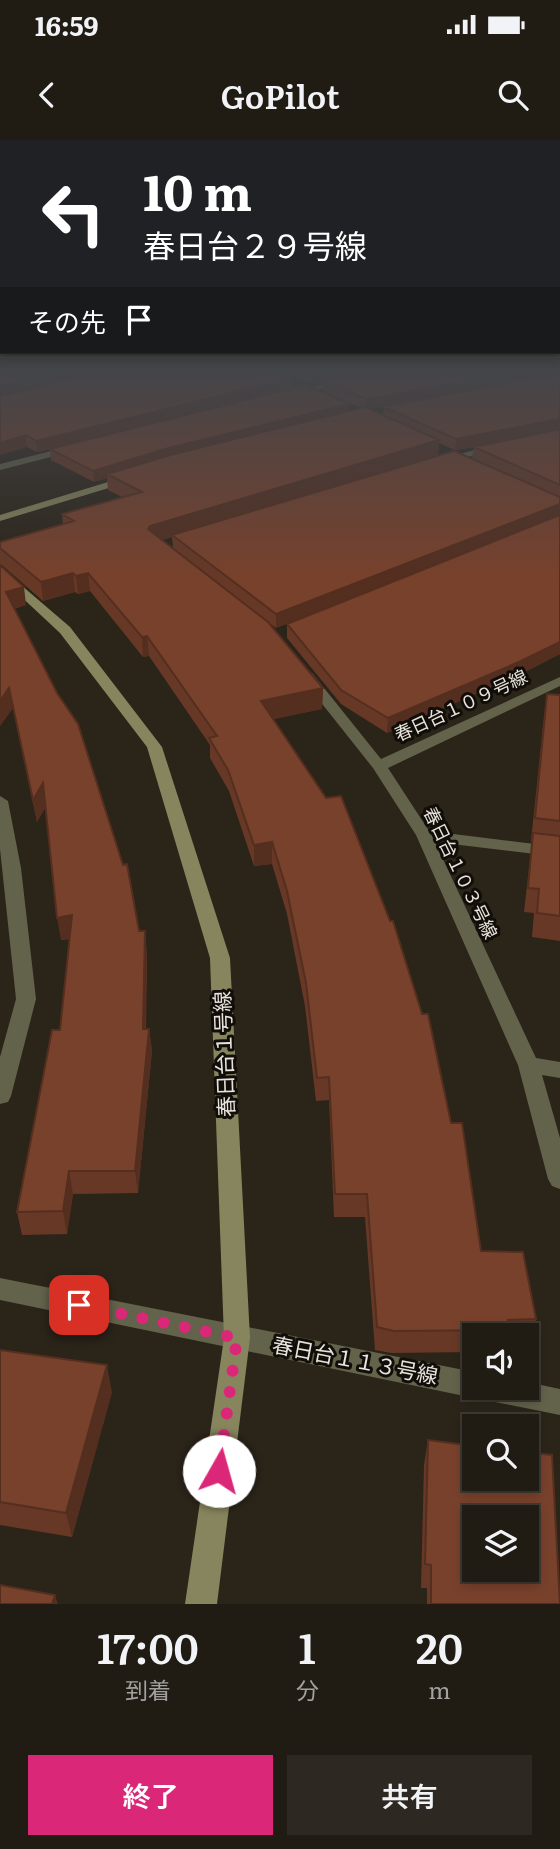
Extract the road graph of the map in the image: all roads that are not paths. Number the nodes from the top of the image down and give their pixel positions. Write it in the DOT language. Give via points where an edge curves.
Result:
graph roads {
  1 [pos="508,445"];
  2 [pos="80,446"];
  3 [pos="443,450"];
  4 [pos="455,456"];
  5 [pos="429,464"];
  6 [pos="0,467"];
  7 [pos="478,467"];
  8 [pos="144,473"];
  9 [pos="0,517"];
  10 [pos="0,571"];
  11 [pos="292,657"];
  12 [pos="560,681"];
  13 [pos="379,766"];
  14 [pos="0,801"];
  15 [pos="424,835"];
  16 [pos="560,852"];
  17 [pos="6,867"];
  18 [pos="529,1065"];
  19 [pos="560,1070"];
  20 [pos="0,1094"];
  21 [pos="560,1178"];
  22 [pos="0,1289"];
  23 [pos="237,1338"];
  24 [pos="462,1383"];
  25 [pos="539,1398"];
  26 [pos="560,1402"];
  27 [pos="201,1604"];
  1 -- 4 [label="street"];
  2 -- 6 [label="street"];
  3 -- 4 [label="street"];
  4 -- 5 [label="street"];
  4 -- 7 [label="street"];
  8 -- 9 [label="street"];
  10 -- 23 [label="street, 春日台１号線" via="65,630 154,747 220,958"];
  11 -- 13 [label="street, 春日台１０３号線"];
  12 -- 13 [label="street, 春日台１０９号線"];
  13 -- 15 [label="street, 春日台１０３号線"];
  14 -- 17 [label="street"];
  15 -- 16 [label="street"];
  15 -- 18 [label="street, 春日台１０３号線"];
  17 -- 20 [label="street" via="26,999"];
  18 -- 19 [label="street"];
  18 -- 21 [label="street, 春日台１０３号線"];
  22 -- 23 [label="street, 春日台１１３号線"];
  23 -- 24 [label="street, 春日台１１３号線"];
  23 -- 27 [label="street, 春日台１号線"];
  25 -- 26 [label="street"];
}
